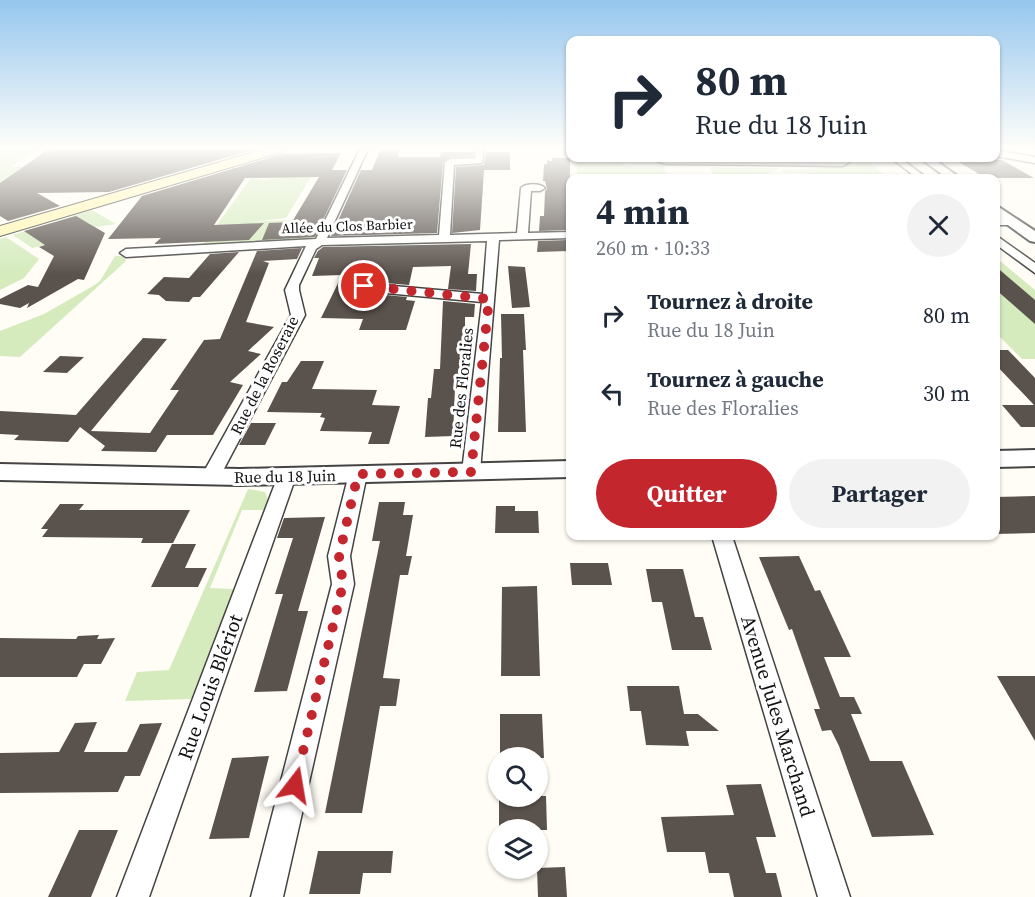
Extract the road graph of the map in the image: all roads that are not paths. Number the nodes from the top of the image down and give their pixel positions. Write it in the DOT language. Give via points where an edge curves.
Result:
graph roads {
  1 [pos="134,191"];
  2 [pos="344,191"];
  3 [pos="448,191"];
  4 [pos="526,191"];
  5 [pos="1000,212"];
  6 [pos="1000,222"];
  7 [pos="1013,222"];
  8 [pos="0,231"];
  9 [pos="566,235"];
  10 [pos="522,236"];
  11 [pos="493,237"];
  12 [pos="444,238"];
  13 [pos="1035,238"];
  14 [pos="320,242"];
  15 [pos="1000,242"];
  16 [pos="126,253"];
  17 [pos="1035,269"];
  18 [pos="365,283"];
  19 [pos="489,299"];
  20 [pos="1035,458"];
  21 [pos="1000,459"];
  22 [pos="566,469"];
  23 [pos="0,472"];
  24 [pos="471,472"];
  25 [pos="358,474"];
  26 [pos="287,476"];
  27 [pos="210,477"];
  28 [pos="723,540"];
  29 [pos="133,897"];
  30 [pos="267,897"];
  31 [pos="834,897"];
  1 -- 8 [label="main road"];
  2 -- 14 [label="street, Rue de la Roseraie"];
  3 -- 12 [label="street"];
  4 -- 10 [label="street"];
  5 -- 7 [label="street"];
  6 -- 7 [label="street"];
  7 -- 13 [label="street"];
  9 -- 10 [label="street, Allée du Clos Barbier"];
  10 -- 11 [label="street, Allée du Clos Barbier"];
  11 -- 12 [label="street, Allée du Clos Barbier"];
  11 -- 19 [label="street, Rue des Floralies"];
  12 -- 14 [label="street, Allée du Clos Barbier"];
  14 -- 16 [label="street, Allée du Clos Barbier"];
  14 -- 27 [label="street, Rue de la Roseraie" via="311,247 292,290 298,315"];
  15 -- 17 [label="street"];
  18 -- 19 [label="street" via="364,286"];
  19 -- 24 [label="street, Rue des Floralies"];
  20 -- 21 [label="street"];
  22 -- 24 [label="street, Rue du 18 Juin"];
  23 -- 27 [label="street, Rue du 18 Juin"];
  24 -- 25 [label="street, Rue du 18 Juin"];
  25 -- 26 [label="street, Rue du 18 Juin"];
  25 -- 30 [label="street" via="339,556 343,584"];
  26 -- 27 [label="street, Rue du 18 Juin"];
  26 -- 29 [label="street, Rue Louis Blériot"];
  28 -- 31 [label="street, Avenue Jules Marchand"];
}
